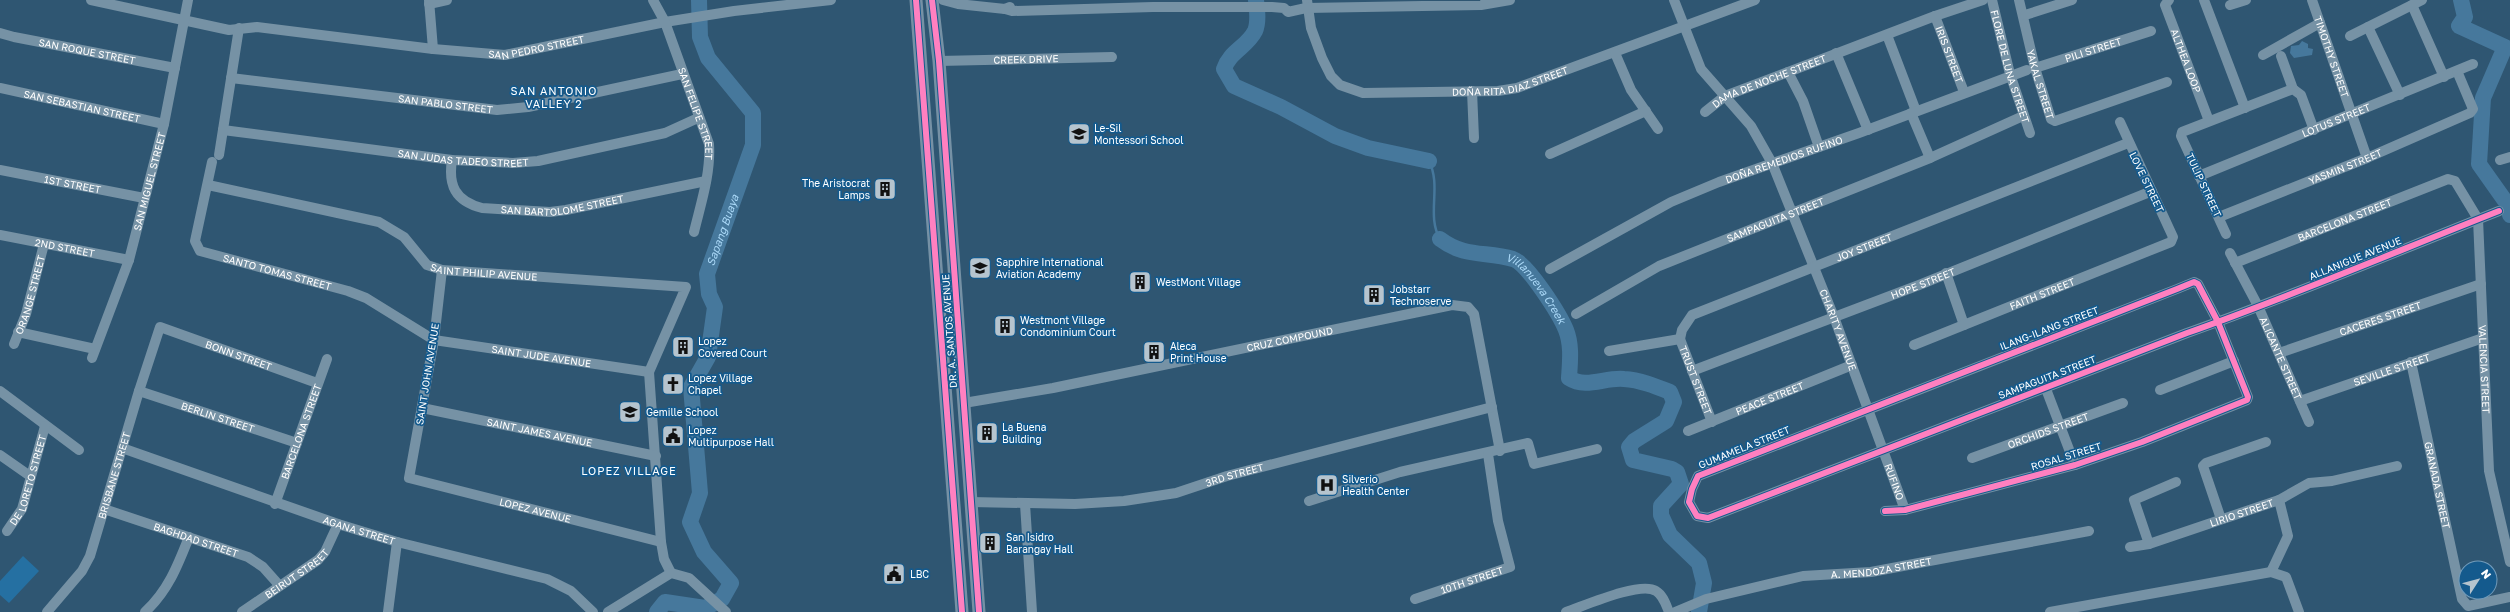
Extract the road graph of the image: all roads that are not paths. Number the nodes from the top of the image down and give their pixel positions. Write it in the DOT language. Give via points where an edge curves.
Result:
graph roads {
  1 [pos="91,0"];
  2 [pos="188,0"];
  3 [pos="447,0"];
  4 [pos="653,0"];
  5 [pos="831,0"];
  6 [pos="916,0"];
  7 [pos="932,0"];
  8 [pos="942,0"];
  9 [pos="1510,0"];
  10 [pos="1674,0"];
  11 [pos="1755,0"];
  12 [pos="1983,0"];
  13 [pos="1992,0"];
  14 [pos="2019,0"];
  15 [pos="2072,0"];
  16 [pos="2169,0"];
  17 [pos="2204,0"];
  18 [pos="2246,0"];
  19 [pos="2312,0"];
  20 [pos="2422,0"];
  21 [pos="429,2"];
  22 [pos="1303,5"];
  23 [pos="2230,5"];
  24 [pos="2412,5"];
  25 [pos="1935,16"];
  26 [pos="2024,16"];
  27 [pos="184,20"];
  28 [pos="665,22"];
  29 [pos="2320,23"];
  30 [pos="1684,26"];
  31 [pos="2368,27"];
  32 [pos="240,28"];
  33 [pos="2151,31"];
  34 [pos="0,33"];
  35 [pos="1887,35"];
  36 [pos="2350,36"];
  37 [pos="432,49"];
  38 [pos="1615,53"];
  39 [pos="1836,53"];
  40 [pos="2263,55"];
  41 [pos="2281,56"];
  42 [pos="1112,57"];
  43 [pos="939,61"];
  44 [pos="2473,64"];
  45 [pos="175,68"];
  46 [pos="2031,69"];
  47 [pos="2457,71"];
  48 [pos="1788,72"];
  49 [pos="682,74"];
  50 [pos="2010,74"];
  51 [pos="2444,77"];
  52 [pos="231,78"];
  53 [pos="2167,82"];
  54 [pos="0,88"];
  55 [pos="2293,89"];
  56 [pos="1472,91"];
  57 [pos="1964,92"];
  58 [pos="2400,95"];
  59 [pos="1726,96"];
  60 [pos="2245,108"];
  61 [pos="1646,112"];
  62 [pos="1705,112"];
  63 [pos="1913,112"];
  64 [pos="2351,115"];
  65 [pos="2024,116"];
  66 [pos="698,118"];
  67 [pos="2120,122"];
  68 [pos="2209,122"];
  69 [pos="164,124"];
  70 [pos="1658,129"];
  71 [pos="223,130"];
  72 [pos="1868,130"];
  73 [pos="2314,130"];
  74 [pos="2030,133"];
  75 [pos="1474,138"];
  76 [pos="2128,144"];
  77 [pos="1819,147"];
  78 [pos="1550,154"];
  79 [pos="2510,157"];
  80 [pos="1930,158"];
  81 [pos="2367,158"];
  82 [pos="452,160"];
  83 [pos="2500,160"];
  84 [pos="1772,163"];
  85 [pos="0,170"];
  86 [pos="2199,176"];
  87 [pos="706,181"];
  88 [pos="2455,181"];
  89 [pos="208,185"];
  90 [pos="2152,191"];
  91 [pos="144,198"];
  92 [pos="2499,211"];
  93 [pos="1792,214"];
  94 [pos="2219,217"];
  95 [pos="2478,219"];
  96 [pos="694,232"];
  97 [pos="2226,234"];
  98 [pos="0,235"];
  99 [pos="2171,242"];
  100 [pos="44,244"];
  101 [pos="2230,253"];
  102 [pos="129,260"];
  103 [pos="2235,263"];
  104 [pos="1813,266"];
  105 [pos="1550,269"];
  106 [pos="442,270"];
  107 [pos="1946,274"];
  108 [pos="2481,284"];
  109 [pos="2258,306"];
  110 [pos="1576,314"];
  111 [pos="1834,317"];
  112 [pos="2218,322"];
  113 [pos="1964,325"];
  114 [pos="160,327"];
  115 [pos="18,332"];
  116 [pos="1680,338"];
  117 [pos="2483,338"];
  118 [pos="434,340"];
  119 [pos="14,344"];
  120 [pos="1914,345"];
  121 [pos="1609,351"];
  122 [pos="2279,353"];
  123 [pos="327,359"];
  124 [pos="2234,361"];
  125 [pos="2411,362"];
  126 [pos="1852,365"];
  127 [pos="1692,371"];
  128 [pos="649,372"];
  129 [pos="317,383"];
  130 [pos="2046,389"];
  131 [pos="2160,390"];
  132 [pos="0,391"];
  133 [pos="139,391"];
  134 [pos="2300,400"];
  135 [pos="2124,404"];
  136 [pos="1492,407"];
  137 [pos="422,408"];
  138 [pos="964,409"];
  139 [pos="1867,409"];
  140 [pos="946,417"];
  141 [pos="1712,422"];
  142 [pos="2309,422"];
  143 [pos="45,426"];
  144 [pos="2059,427"];
  145 [pos="1688,431"];
  146 [pos="2266,442"];
  147 [pos="297,443"];
  148 [pos="122,448"];
  149 [pos="1597,449"];
  150 [pos="79,450"];
  151 [pos="1500,451"];
  152 [pos="1884,452"];
  153 [pos="1488,454"];
  154 [pos="0,455"];
  155 [pos="656,456"];
  156 [pos="1972,458"];
  157 [pos="2075,466"];
  158 [pos="2397,466"];
  159 [pos="30,476"];
  160 [pos="409,478"];
  161 [pos="2176,482"];
  162 [pos="2279,500"];
  163 [pos="1309,501"];
  164 [pos="972,502"];
  165 [pos="276,504"];
  166 [pos="1025,504"];
  167 [pos="104,509"];
  168 [pos="1904,510"];
  169 [pos="1885,511"];
  170 [pos="2221,519"];
  171 [pos="338,524"];
  172 [pos="7,531"];
  173 [pos="2089,531"];
  174 [pos="190,537"];
  175 [pos="397,542"];
  176 [pos="662,542"];
  177 [pos="2149,544"];
  178 [pos="2130,547"];
  179 [pos="2510,562"];
  180 [pos="2271,572"];
  181 [pos="673,573"];
  182 [pos="279,586"];
  183 [pos="2510,597"];
  184 [pos="1415,599"];
  185 [pos="724,610"];
  186 [pos="47,612"];
  187 [pos="145,612"];
  188 [pos="242,612"];
  189 [pos="388,612"];
  190 [pos="593,612"];
  191 [pos="608,612"];
  192 [pos="962,612"];
  193 [pos="979,612"];
  194 [pos="1032,612"];
  195 [pos="1566,612"];
  196 [pos="1669,612"];
  197 [pos="1675,612"];
  198 [pos="2050,612"];
  199 [pos="2299,612"];
  1 -- 27 [label="street, SAN PEDRO STREET"];
  2 -- 27 [label="street, SAN MIGUEL STREET"];
  3 -- 21 [label="street"];
  4 -- 28 [label="street, SAN FELIPE STREET"];
  5 -- 28 [label="street, SAN PEDRO STREET"];
  6 -- 140 [label="main road, DR. A. SANTOS AVENUE"];
  7 -- 43 [label="main road, DR. A. SANTOS AVENUE"];
  8 -- 22 [label="street" via="1009,9 1272,7 1293,12"];
  9 -- 22 [label="street" via="1481,5"];
  10 -- 30 [label="street"];
  11 -- 30 [label="street, DOÑA RITA DIAZ STREET"];
  12 -- 25 [label="street, DAMA DE NOCHE STREET"];
  13 -- 50 [label="street, FLORE DE LUNA STREET"];
  14 -- 26 [label="street, YAKAL STREET"];
  15 -- 26 [label="street"];
  16 -- 68 [label="street, ALTHEA LOOP" via="2165,6"];
  17 -- 60 [label="street"];
  18 -- 23 [label="street"];
  19 -- 29 [label="street, TIMOTHY STREET"];
  20 -- 24 [label="street"];
  21 -- 37 [label="street"];
  22 -- 56 [label="street, DOÑA RITA DIAZ STREET" via="1322,58 1331,76 1340,85 1363,93"];
  24 -- 31 [label="street"];
  24 -- 51 [label="street"];
  25 -- 35 [label="street, DAMA DE NOCHE STREET"];
  25 -- 57 [label="street, IRIS STREET"];
  26 -- 46 [label="street, YAKAL STREET"];
  27 -- 32 [label="street, SAN PEDRO STREET" via="229,30"];
  27 -- 45 [label="street, SAN MIGUEL STREET"];
  28 -- 37 [label="street, SAN PEDRO STREET" via="505,55"];
  28 -- 49 [label="street, SAN FELIPE STREET"];
  29 -- 40 [label="street"];
  29 -- 64 [label="street, TIMOTHY STREET"];
  30 -- 38 [label="street, DOÑA RITA DIAZ STREET"];
  30 -- 59 [label="street, CHARITY AVENUE" via="1701,69"];
  31 -- 36 [label="street"];
  31 -- 58 [label="street"];
  32 -- 37 [label="street, SAN PEDRO STREET" via="257,27"];
  32 -- 52 [label="street, SANTO TOMAS STREET"];
  33 -- 46 [label="street, PILI STREET"];
  34 -- 45 [label="street, SAN ROQUE STREET"];
  35 -- 39 [label="street, DAMA DE NOCHE STREET"];
  35 -- 63 [label="street"];
  38 -- 56 [label="street, DOÑA RITA DIAZ STREET" via="1517,88"];
  38 -- 61 [label="street" via="1631,90"];
  39 -- 48 [label="street, DAMA DE NOCHE STREET"];
  39 -- 72 [label="street, DAMA DE NOCHE STREET"];
  41 -- 55 [label="street"];
  42 -- 43 [label="street, CREEK DRIVE"];
  43 -- 138 [label="main road, DR. A. SANTOS AVENUE"];
  44 -- 47 [label="street, LOTUS STREET"];
  45 -- 69 [label="street, SAN MIGUEL STREET"];
  46 -- 50 [label="street, DOÑA REMEDIOS RUFINO"];
  46 -- 53 [label="street, YAKAL STREET" via="2051,119 2055,121"];
  47 -- 51 [label="street, LOTUS STREET"];
  47 -- 81 [label="street, YASMIN STREET" via="2473,109 2470,113"];
  48 -- 59 [label="street, DAMA DE NOCHE STREET"];
  48 -- 77 [label="street" via="1804,101"];
  49 -- 52 [label="street, SAN PABLO STREET" via="528,107 497,110"];
  49 -- 66 [label="street, SAN FELIPE STREET"];
  50 -- 57 [label="street, DOÑA REMEDIOS RUFINO"];
  50 -- 65 [label="street, FLORE DE LUNA STREET"];
  51 -- 58 [label="street, LOTUS STREET"];
  52 -- 71 [label="street, SANTO TOMAS STREET"];
  54 -- 69 [label="street, SAN SEBASTIAN STREET"];
  55 -- 60 [label="street"];
  55 -- 73 [label="street" via="2301,95"];
  56 -- 75 [label="street"];
  57 -- 63 [label="street, DOÑA REMEDIOS RUFINO"];
  58 -- 64 [label="street, LOTUS STREET"];
  59 -- 62 [label="street, DAMA DE NOCHE STREET"];
  59 -- 84 [label="street, CHARITY AVENUE" via="1760,138"];
  60 -- 68 [label="street"];
  61 -- 70 [label="street"];
  61 -- 78 [label="street"];
  63 -- 72 [label="street, DOÑA REMEDIOS RUFINO"];
  63 -- 80 [label="street"];
  64 -- 73 [label="street, LOTUS STREET"];
  64 -- 81 [label="street, TIMOTHY STREET"];
  65 -- 74 [label="street, FLORE DE LUNA STREET"];
  65 -- 80 [label="street, SAMPAGUITA STREET"];
  66 -- 82 [label="street, SAN JUDAS TADEO STREET" via="665,134 538,161 488,163"];
  66 -- 87 [label="street, SAN FELIPE STREET" via="709,144 710,157"];
  67 -- 76 [label="street, LOVE STREET"];
  68 -- 86 [label="street, TULIP STREET" via="2182,132 2181,136"];
  69 -- 91 [label="street, SAN MIGUEL STREET"];
  71 -- 82 [label="street, SAN JUDAS TADEO STREET"];
  71 -- 89 [label="street, SANTO TOMAS STREET"];
  72 -- 77 [label="street, DOÑA REMEDIOS RUFINO"];
  73 -- 86 [label="street, LOTUS STREET"];
  76 -- 90 [label="street, LOVE STREET"];
  76 -- 104 [label="street, JOY STREET"];
  77 -- 84 [label="street, DOÑA REMEDIOS RUFINO"];
  79 -- 83 [label="street"];
  80 -- 93 [label="street, SAMPAGUITA STREET"];
  81 -- 94 [label="street, YASMIN STREET"];
  82 -- 87 [label="street, SAN BARTOLOME STREET" via="450,177 460,198 482,208 550,212"];
  84 -- 93 [label="street, CHARITY AVENUE"];
  84 -- 105 [label="street, DOÑA REMEDIOS RUFINO" via="1671,202"];
  85 -- 91 [label="street, 1ST STREET"];
  86 -- 94 [label="street, TULIP STREET"];
  87 -- 96 [label="street, SAN FELIPE STREET"];
  88 -- 95 [label="street, VALENCIA STREET"];
  88 -- 103 [label="street, BARCELONA STREET" via="2448,179"];
  89 -- 106 [label="street, SAINT PHILIP AVENUE" via="379,222 404,237 427,265"];
  89 -- 118 [label="street, SANTO TOMAS STREET" via="195,241 200,251 348,290 366,298"];
  90 -- 99 [label="street, LOVE STREET" via="2173,237"];
  90 -- 107 [label="street, HOPE STREET"];
  91 -- 102 [label="street, SAN MIGUEL STREET"];
  92 -- 95 [label="street, ALLANIGUE AVENUE"];
  93 -- 104 [label="street, CHARITY AVENUE"];
  93 -- 110 [label="street, SAMPAGUITA STREET" via="1659,266"];
  94 -- 97 [label="street, TULIP STREET"];
  95 -- 108 [label="street, VALENCIA STREET"];
  95 -- 109 [label="street, ALLANIGUE AVENUE"];
  98 -- 100 [label="street, 2ND STREET"];
  99 -- 113 [label="street, FAITH STREET"];
  100 -- 102 [label="street, 2ND STREET"];
  100 -- 115 [label="street, ORANGE STREET" via="39,269"];
  101 -- 103 [label="street, ALICANTE STREET"];
  102 -- 115 [label="street, SAN MIGUEL STREET" via="94,354"];
  103 -- 109 [label="street, ALICANTE STREET"];
  104 -- 111 [label="street, CHARITY AVENUE"];
  104 -- 116 [label="street, JOY STREET" via="1692,315"];
  106 -- 118 [label="street, SAINT JOHN AVENUE"];
  106 -- 128 [label="street, SAINT PHILIP AVENUE" via="686,287"];
  107 -- 111 [label="street, HOPE STREET"];
  107 -- 113 [label="street"];
  108 -- 117 [label="street, VALENCIA STREET"];
  108 -- 122 [label="street, CACERES STREET"];
  109 -- 112 [label="street, ALLANIGUE AVENUE"];
  109 -- 122 [label="street, ALICANTE STREET"];
  111 -- 126 [label="street, CHARITY AVENUE"];
  111 -- 127 [label="street, HOPE STREET"];
  112 -- 124 [label="street"];
  112 -- 130 [label="street, SAMPAGUITA STREET"];
  112 -- 139 [label="street, ILANG-ILANG STREET" via="2198,284 2194,282"];
  113 -- 120 [label="street, FAITH STREET"];
  114 -- 129 [label="street, BONN STREET"];
  114 -- 133 [label="street, BRISBANE STREET"];
  115 -- 119 [label="street, ORANGE STREET"];
  116 -- 121 [label="street"];
  116 -- 127 [label="street, TRUST STREET"];
  117 -- 125 [label="street, SEVILLE STREET"];
  117 -- 179 [label="street, VALENCIA STREET" via="2489,471"];
  118 -- 128 [label="street, SAINT JUDE AVENUE"];
  118 -- 137 [label="street, SAINT JOHN AVENUE"];
  122 -- 134 [label="street, ALICANTE STREET"];
  123 -- 129 [label="street, BARCELONA STREET"];
  124 -- 131 [label="street"];
  124 -- 157 [label="street, ROSAL STREET" via="2247,400"];
  125 -- 134 [label="street, SEVILLE STREET"];
  125 -- 183 [label="street, GRANADA STREET" via="2462,599 2468,606"];
  126 -- 139 [label="street, CHARITY AVENUE"];
  126 -- 141 [label="street, PEACE STREET"];
  127 -- 141 [label="street, TRUST STREET"];
  128 -- 155 [label="street"];
  129 -- 147 [label="street, BARCELONA STREET"];
  130 -- 144 [label="street"];
  130 -- 152 [label="street, SAMPAGUITA STREET"];
  132 -- 143 [label="street"];
  133 -- 147 [label="street, BERLIN STREET"];
  133 -- 148 [label="street, BRISBANE STREET"];
  134 -- 142 [label="street, ALICANTE STREET"];
  135 -- 144 [label="street, ORCHIDS STREET"];
  136 -- 138 [label="street, CRUZ COMPOUND" via="1474,314 1468,307 1452,305"];
  136 -- 151 [label="street, CRUZ COMPOUND"];
  136 -- 166 [label="street, 3RD STREET" via="1227,476 1176,493 1124,501"];
  137 -- 155 [label="street, SAINT JAMES AVENUE"];
  137 -- 160 [label="street, SAINT JOHN AVENUE"];
  138 -- 140 [label="main road"];
  138 -- 164 [label="main road, DR. A. SANTOS AVENUE"];
  139 -- 152 [label="street, RUFINO"];
  139 -- 152 [label="street, GUMAMELA STREET" via="1698,476 1689,502 1698,516 1708,518"];
  140 -- 192 [label="main road, DR. A. SANTOS AVENUE"];
  141 -- 145 [label="street, PEACE STREET"];
  143 -- 150 [label="street"];
  143 -- 159 [label="street, DE LORETO STREET"];
  144 -- 156 [label="street, ORCHIDS STREET"];
  144 -- 157 [label="street"];
  146 -- 170 [label="street" via="2203,466"];
  147 -- 165 [label="street, BARCELONA STREET"];
  148 -- 165 [label="street, AGANA STREET"];
  148 -- 167 [label="street, BRISBANE STREET"];
  149 -- 151 [label="street" via="1534,464 1528,443"];
  151 -- 153 [label="street"];
  152 -- 168 [label="street, RUFINO"];
  153 -- 163 [label="street" via="1400,472"];
  153 -- 184 [label="street, 10TH STREET" via="1498,520 1510,567"];
  154 -- 159 [label="street"];
  155 -- 176 [label="street"];
  157 -- 168 [label="street, ROSAL STREET"];
  158 -- 162 [label="street" via="2332,481 2309,483"];
  159 -- 172 [label="street, DE LORETO STREET" via="22,509"];
  160 -- 176 [label="street, LOPEZ AVENUE"];
  161 -- 177 [label="street" via="2134,500"];
  162 -- 170 [label="street, LIRIO STREET"];
  162 -- 180 [label="street, LIRIO STREET" via="2288,536"];
  164 -- 166 [label="street, 3RD STREET"];
  164 -- 193 [label="main road, DR. A. SANTOS AVENUE"];
  165 -- 171 [label="street, AGANA STREET"];
  166 -- 194 [label="street"];
  167 -- 174 [label="street, BAGHDAD STREET"];
  167 -- 186 [label="street, BRISBANE STREET" via="92,551 82,570"];
  168 -- 169 [label="street, ROSAL STREET"];
  170 -- 177 [label="street, LIRIO STREET"];
  171 -- 175 [label="street, AGANA STREET"];
  171 -- 182 [label="street, BEIRUT STREET" via="325,552 318,560"];
  173 -- 197 [label="street, A. MENDOZA STREET" via="1871,572 1803,576 1703,600"];
  174 -- 182 [label="street, BAGHDAD STREET" via="255,561"];
  174 -- 187 [label="street" via="173,578"];
  175 -- 189 [label="street"];
  175 -- 190 [label="street, AGANA STREET" via="558,583 582,599"];
  176 -- 181 [label="street" via="670,557"];
  177 -- 178 [label="street, LIRIO STREET"];
  180 -- 198 [label="street"];
  180 -- 199 [label="street" via="2286,577"];
  181 -- 185 [label="street" via="689,578"];
  181 -- 191 [label="street" via="657,580"];
  182 -- 188 [label="street, BEIRUT STREET"];
  195 -- 196 [label="street" via="1617,594 1646,588 1661,595"];
}
